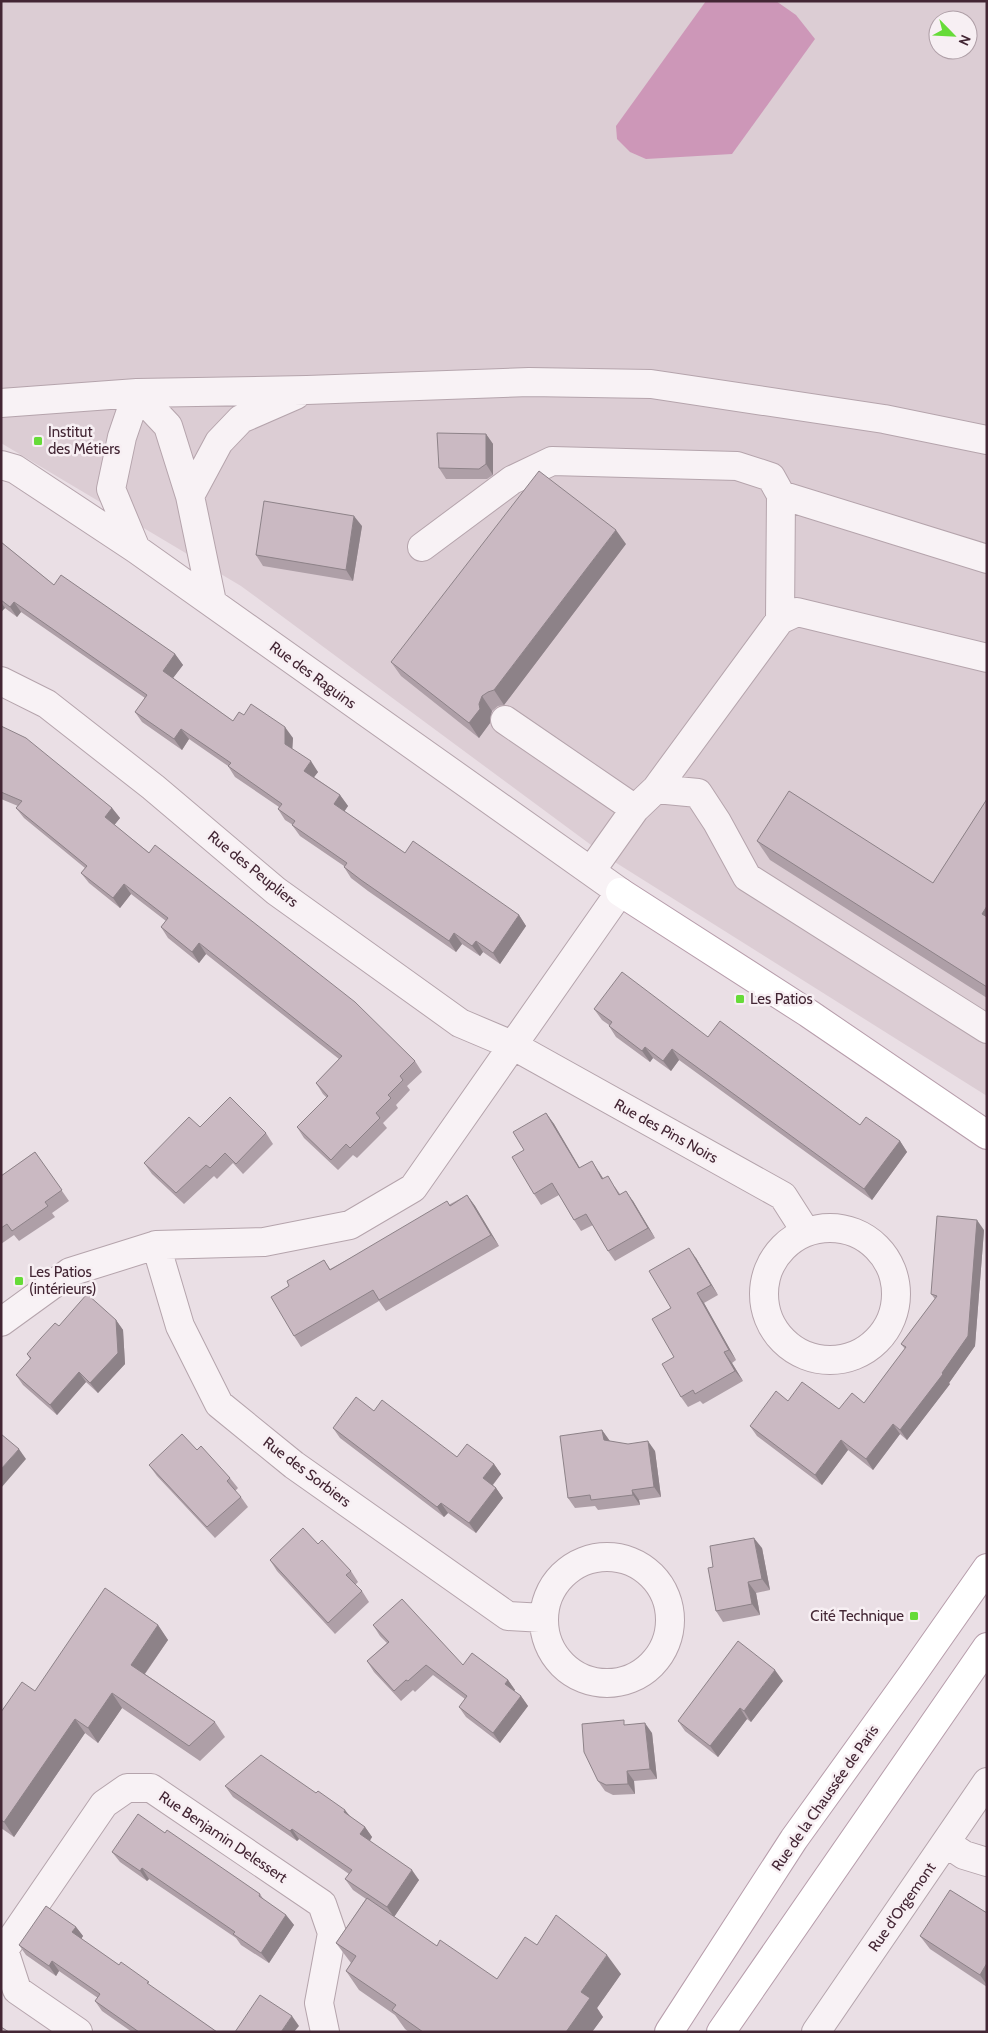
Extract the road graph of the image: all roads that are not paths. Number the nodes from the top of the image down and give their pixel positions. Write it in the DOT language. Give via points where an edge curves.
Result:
graph roads {
  1 [pos="307,390"];
  2 [pos="137,393"];
  3 [pos="1,403"];
  4 [pos="987,440"];
  5 [pos="1,465"];
  6 [pos="781,495"];
  7 [pos="190,496"];
  8 [pos="422,547"];
  9 [pos="136,549"];
  10 [pos="987,559"];
  11 [pos="212,602"];
  12 [pos="780,620"];
  13 [pos="987,658"];
  14 [pos="1,681"];
  15 [pos="506,720"];
  16 [pos="656,789"];
  17 [pos="635,809"];
  18 [pos="591,872"];
  19 [pos="620,892"];
  20 [pos="987,1029"];
  21 [pos="512,1045"];
  22 [pos="987,1135"];
  23 [pos="806,1232"];
  24 [pos="156,1245"];
  25 [pos="1,1322"];
  26 [pos="987,1568"];
  27 [pos="544,1618"];
  28 [pos="987,1646"];
  29 [pos="987,1782"];
  30 [pos="946,1843"];
  31 [pos="987,1862"];
  32 [pos="78,2032"];
  33 [pos="325,2032"];
  34 [pos="669,2032"];
  35 [pos="722,2032"];
  36 [pos="816,2032"];
  1 -- 2 [label="street"];
  1 -- 4 [label="street" via="528,382 651,384 884,419"];
  1 -- 7 [label="street" via="241,419 219,442"];
  2 -- 3 [label="street"];
  2 -- 7 [label="street" via="168,426"];
  2 -- 9 [label="street" via="122,437 110,489"];
  5 -- 9 [label="street, Rue des Raguins" via="15,470"];
  6 -- 8 [label="street" via="771,476 737,466 552,461 512,480"];
  6 -- 10 [label="street"];
  6 -- 12 [label="street"];
  7 -- 11 [label="street"];
  9 -- 11 [label="street, Rue des Raguins"];
  11 -- 18 [label="street, Rue des Raguins"];
  12 -- 13 [label="street" via="797,612"];
  12 -- 16 [label="street"];
  14 -- 21 [label="street, Rue des Peupliers" via="47,704 153,787 276,891 460,1023"];
  15 -- 17 [label="street"];
  16 -- 17 [label="street"];
  16 -- 20 [label="street" via="698,793 747,877"];
  17 -- 18 [label="street"];
  18 -- 19 [label="street, Rue des Raguins"];
  19 -- 21 [label="street"];
  19 -- 22 [label="main road" via="808,1013"];
  21 -- 23 [label="street, Rue des Pins Noirs" via="783,1196"];
  21 -- 24 [label="street" via="413,1188 350,1225 264,1242"];
  23 -- 23 [label="street" via="789,1241 776,1255 767,1273 764,1292 766,1312 774,1330 786,1344 804,1355 822,1360 842,1359 860,1353 887,1328 894,1311 894,1275 875,1245 860,1234 843,1228 824,1227"];
  24 -- 25 [label="street" via="70,1272"];
  24 -- 27 [label="street, Rue des Sorbiers" via="180,1326 220,1404 294,1465 508,1616"];
  26 -- 34 [label="main road, Rue de la Chaussée de Paris" via="794,1839"];
  27 -- 27 [label="street" via="546,1636 564,1666 596,1682 614,1683 647,1669 659,1656 667,1640 670,1622 668,1604 650,1574 635,1563 600,1557 568,1571 556,1584 547,1600"];
  28 -- 35 [label="main road"];
  29 -- 30 [label="street, Rue d'Orgemont"];
  30 -- 31 [label="street" via="964,1855"];
  30 -- 36 [label="street, Rue d'Orgemont"];
  32 -- 33 [label="street, Rue Benjamin Delessert" via="17,1990 4,1950 104,1804 127,1788 151,1788 322,1904 332,1933 318,2003"];
}
